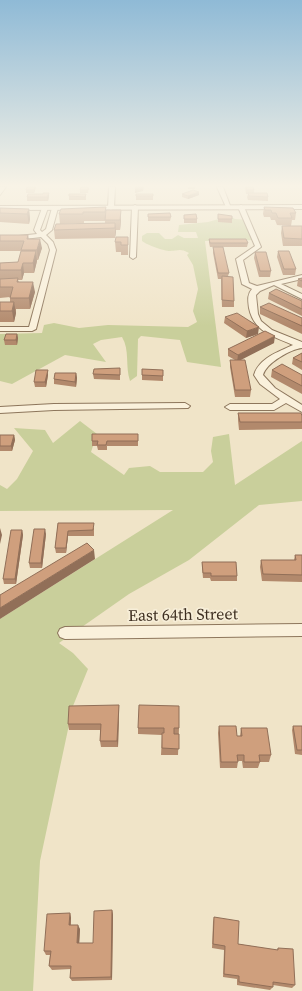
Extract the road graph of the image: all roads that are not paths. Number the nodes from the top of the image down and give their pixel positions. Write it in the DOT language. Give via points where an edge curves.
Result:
graph roads {
  1 [pos="44,233"];
  2 [pos="133,233"];
  3 [pos="252,233"];
  4 [pos="42,235"];
  5 [pos="0,240"];
  6 [pos="132,257"];
  7 [pos="302,277"];
  8 [pos="276,283"];
  9 [pos="257,289"];
  10 [pos="302,297"];
  11 [pos="0,329"];
  12 [pos="301,345"];
  13 [pos="286,399"];
  14 [pos="185,406"];
  15 [pos="230,407"];
  16 [pos="302,408"];
  17 [pos="0,410"];
  18 [pos="302,630"];
  19 [pos="65,632"];
  1 -- 4 [label="street"];
  2 -- 6 [label="street"];
  3 -- 9 [label="street" via="258,247 239,259 246,284"];
  4 -- 5 [label="street"];
  4 -- 11 [label="street" via="51,244 53,252 32,329"];
  7 -- 8 [label="street"];
  8 -- 9 [label="street"];
  8 -- 10 [label="street" via="281,288"];
  9 -- 12 [label="street" via="251,297 257,323 275,336"];
  12 -- 13 [label="street" via="265,362 258,371 265,386"];
  13 -- 15 [label="street" via="274,407"];
  13 -- 16 [label="street"];
  14 -- 17 [label="street"];
  18 -- 19 [label="street, East 64th Street"];
}
